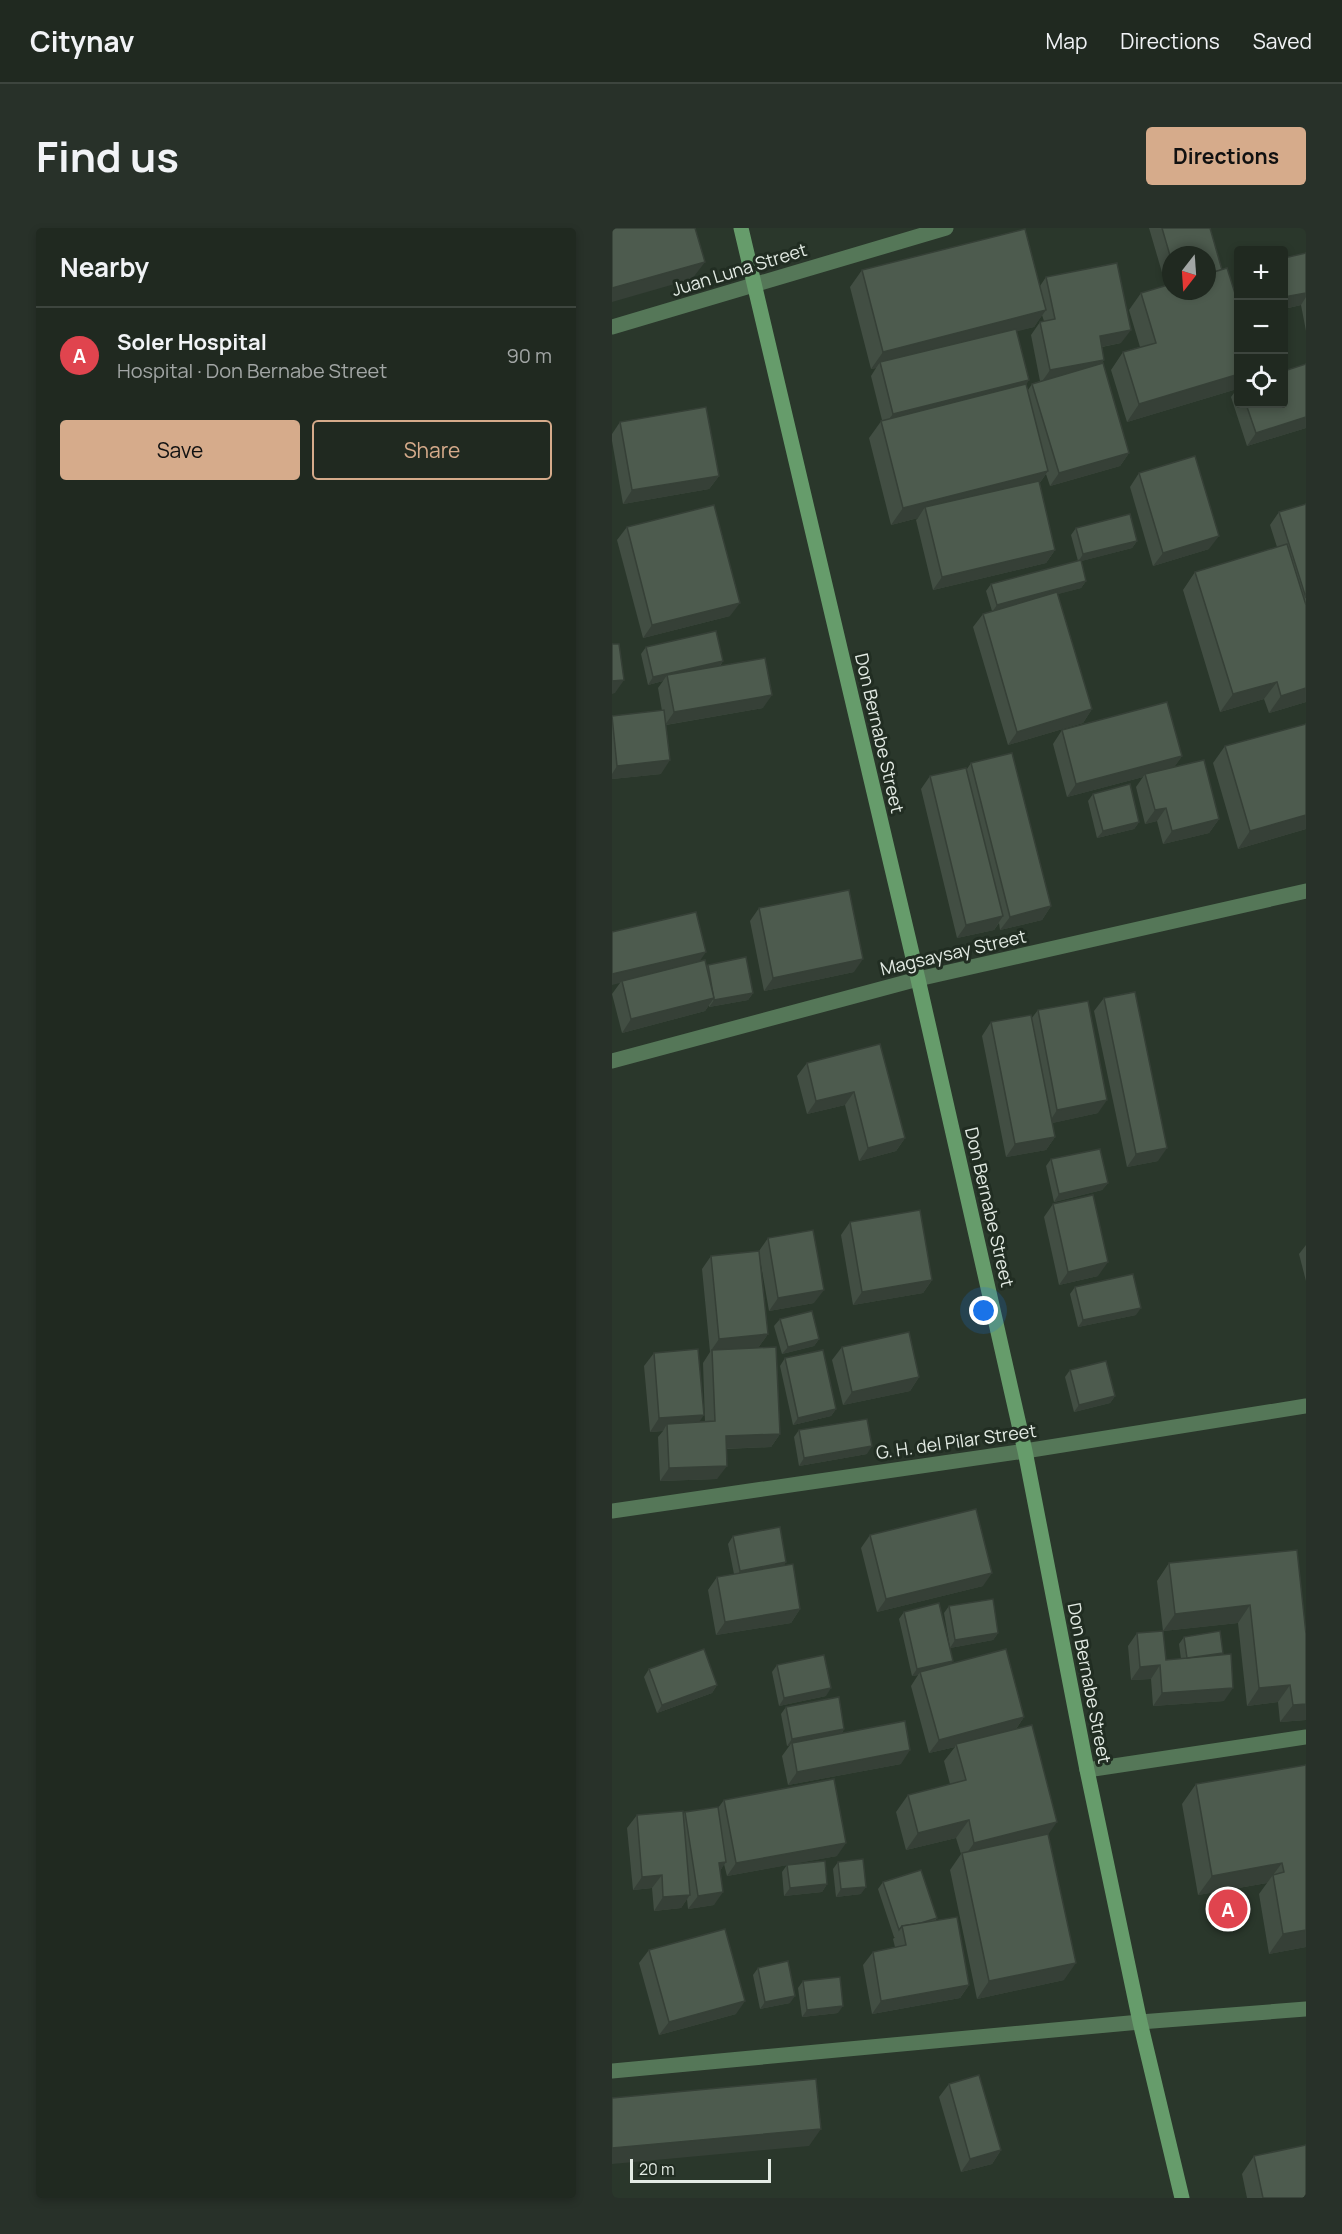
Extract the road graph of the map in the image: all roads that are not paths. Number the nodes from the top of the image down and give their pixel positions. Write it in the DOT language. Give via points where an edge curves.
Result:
graph roads {
  1 [pos="741,228"];
  2 [pos="946,228"];
  3 [pos="753,284"];
  4 [pos="612,327"];
  5 [pos="1306,891"];
  6 [pos="918,979"];
  7 [pos="612,1061"];
  8 [pos="1306,1406"];
  9 [pos="1025,1451"];
  10 [pos="612,1511"];
  11 [pos="1306,1737"];
  12 [pos="1087,1770"];
  13 [pos="1306,2009"];
  14 [pos="1140,2022"];
  15 [pos="612,2071"];
  16 [pos="1182,2198"];
  1 -- 3 [label="main road, Don Bernabe Street"];
  2 -- 3 [label="street, Juan Luna Street"];
  3 -- 4 [label="street, Juan Luna Street"];
  3 -- 6 [label="main road, Don Bernabe Street"];
  5 -- 6 [label="street, Magsaysay Street"];
  6 -- 7 [label="street, Magsaysay Street"];
  6 -- 9 [label="main road, Don Bernabe Street"];
  8 -- 9 [label="street, G. H. del Pilar Street"];
  9 -- 10 [label="street, G. H. del Pilar Street"];
  9 -- 12 [label="main road, Don Bernabe Street"];
  11 -- 12 [label="street"];
  12 -- 14 [label="main road, Don Bernabe Street"];
  13 -- 14 [label="street"];
  14 -- 15 [label="street"];
  14 -- 16 [label="main road, Don Bernabe Street"];
}
